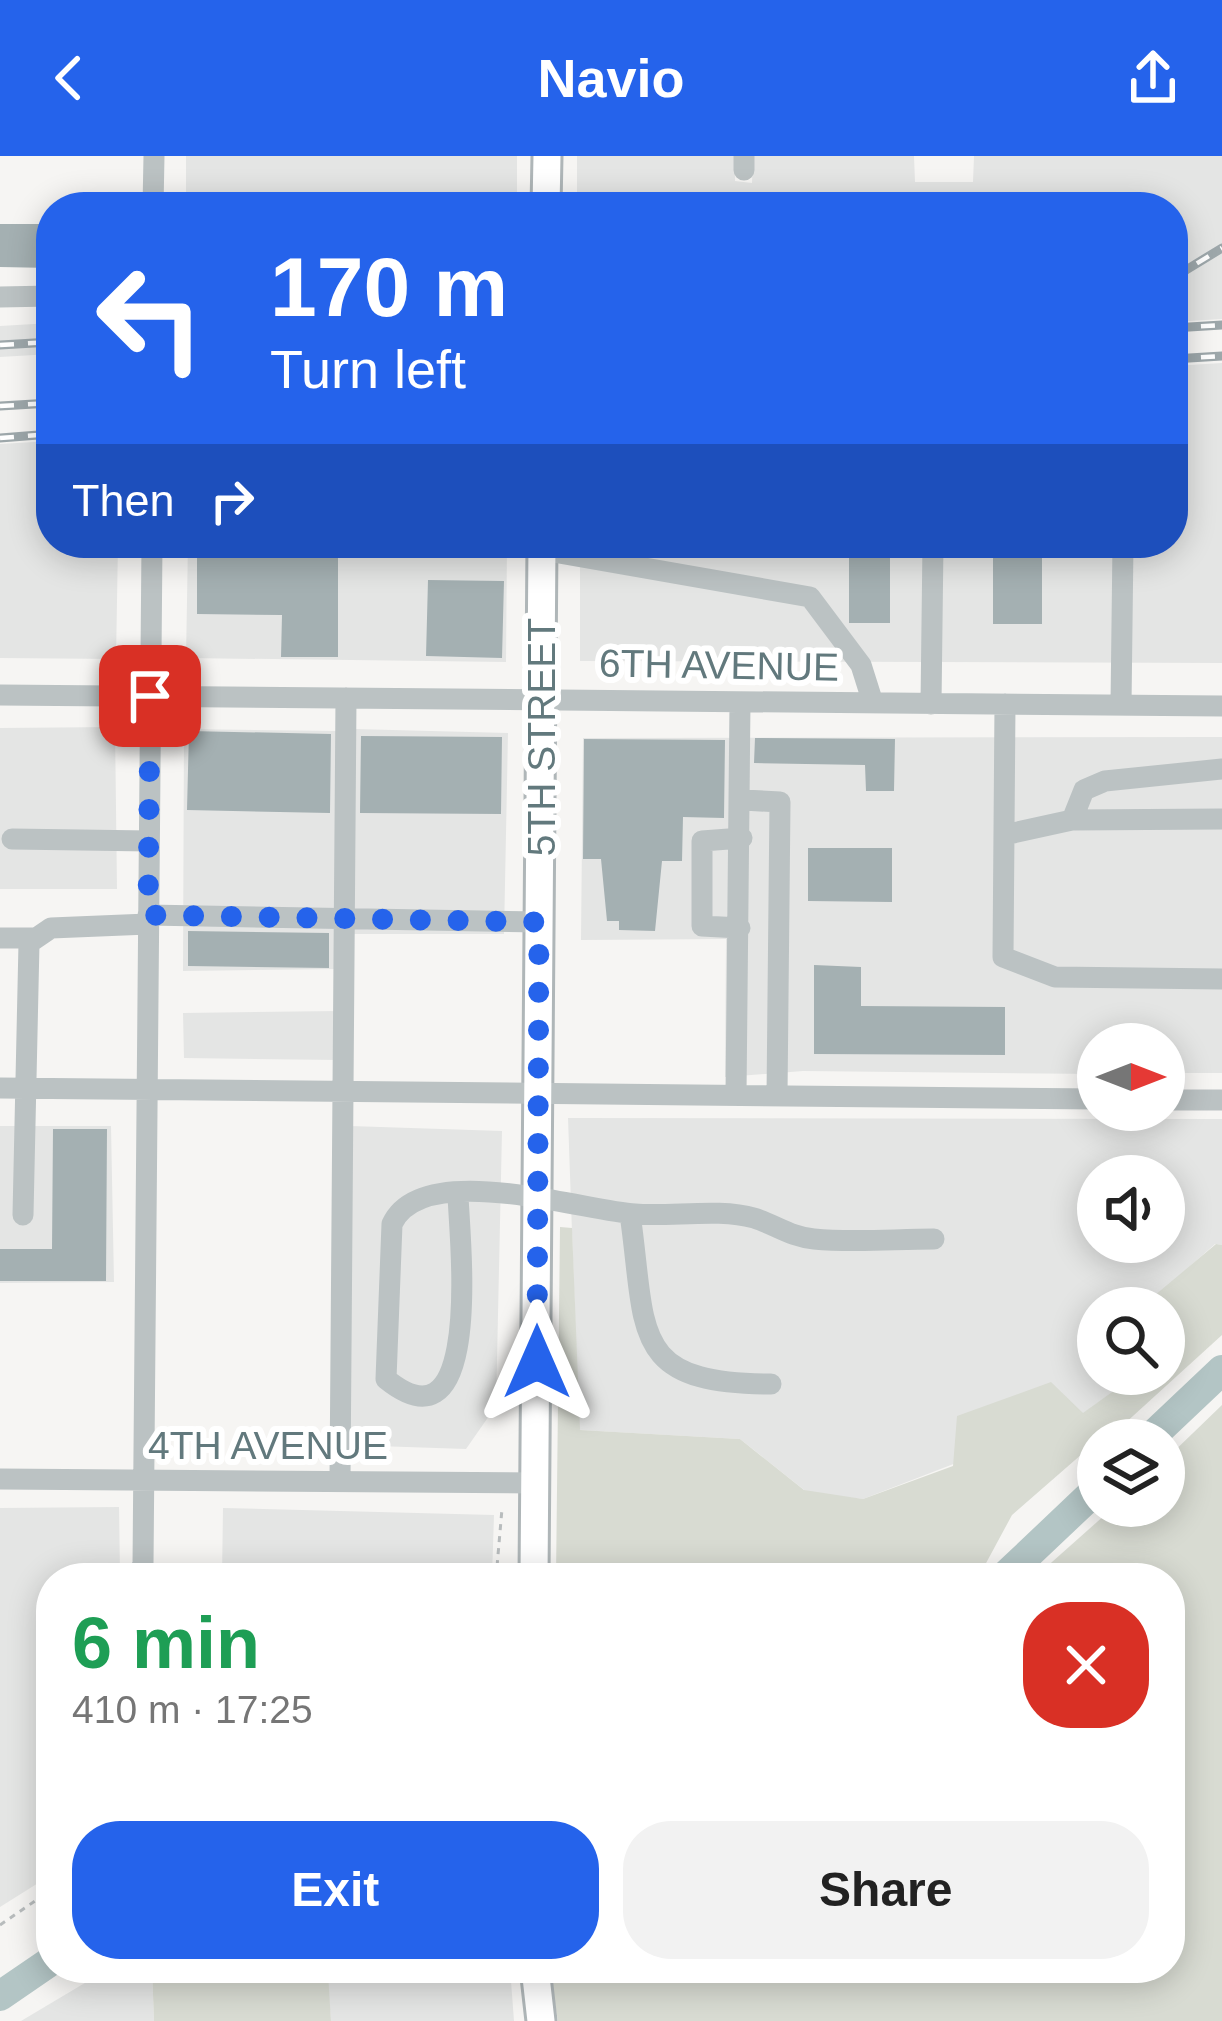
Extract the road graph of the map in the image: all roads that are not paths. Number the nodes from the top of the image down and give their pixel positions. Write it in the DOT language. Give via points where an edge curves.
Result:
graph roads {
  1 [pos="154,156"];
  2 [pos="547,156"];
  3 [pos="153,192"];
  4 [pos="546,192"];
  5 [pos="36,296"];
  6 [pos="0,297"];
  7 [pos="152,558"];
  8 [pos="542,558"];
  9 [pos="605,558"];
  10 [pos="933,558"];
  11 [pos="1123,558"];
  12 [pos="0,694"];
  13 [pos="150,696"];
  14 [pos="346,698"];
  15 [pos="541,700"];
  16 [pos="740,702"];
  17 [pos="872,703"];
  18 [pos="931,704"];
  19 [pos="1005,704"];
  20 [pos="1121,705"];
  21 [pos="1222,706"];
  22 [pos="1222,769"];
  23 [pos="743,800"];
  24 [pos="1222,818"];
  25 [pos="1072,820"];
  26 [pos="1004,835"];
  27 [pos="742,838"];
  28 [pos="12,839"];
  29 [pos="149,841"];
  30 [pos="345,918"];
  31 [pos="148,920"];
  32 [pos="539,922"];
  33 [pos="740,928"];
  34 [pos="0,938"];
  35 [pos="33,938"];
  36 [pos="1222,979"];
  37 [pos="0,1088"];
  38 [pos="24,1088"];
  39 [pos="146,1090"];
  40 [pos="344,1091"];
  41 [pos="538,1091"];
  42 [pos="736,1095"];
  43 [pos="777,1096"];
  44 [pos="1077,1099"];
  45 [pos="1185,1100"];
  46 [pos="1222,1100"];
  47 [pos="12,1130"];
  48 [pos="458,1195"];
  49 [pos="538,1197"];
  50 [pos="630,1214"];
  51 [pos="23,1215"];
  52 [pos="934,1239"];
  53 [pos="771,1384"];
  54 [pos="0,1478"];
  55 [pos="144,1480"];
  56 [pos="340,1480"];
  57 [pos="536,1483"];
  58 [pos="139,1563"];
  59 [pos="534,1563"];
  60 [pos="537,1983"];
  61 [pos="541,2021"];
  1 -- 3 [label="street"];
  2 -- 4 [label="main road"];
  5 -- 6 [label="street"];
  7 -- 13 [label="street"];
  8 -- 15 [label="main road, 5TH STREET"];
  9 -- 17 [label="street" via="810,597 861,665"];
  10 -- 18 [label="street"];
  11 -- 20 [label="street"];
  12 -- 13 [label="street, 6TH AVENUE"];
  13 -- 14 [label="street, 6TH AVENUE"];
  13 -- 29 [label="street"];
  14 -- 15 [label="street, 6TH AVENUE"];
  14 -- 30 [label="street"];
  15 -- 16 [label="street, 6TH AVENUE"];
  15 -- 32 [label="main road, 5TH STREET"];
  16 -- 17 [label="street, 6TH AVENUE"];
  16 -- 23 [label="street"];
  17 -- 18 [label="street, 6TH AVENUE"];
  18 -- 19 [label="street, 6TH AVENUE"];
  19 -- 20 [label="street, 6TH AVENUE"];
  19 -- 26 [label="street"];
  20 -- 21 [label="street, 6TH AVENUE"];
  22 -- 25 [label="street" via="1105,781 1084,790"];
  23 -- 27 [label="street"];
  23 -- 43 [label="street" via="780,802"];
  24 -- 25 [label="street"];
  25 -- 26 [label="street"];
  26 -- 36 [label="street" via="1003,957 1055,977"];
  27 -- 33 [label="street"];
  27 -- 33 [label="street" via="702,841 702,926"];
  28 -- 29 [label="street"];
  29 -- 31 [label="street"];
  30 -- 31 [label="street"];
  30 -- 32 [label="street"];
  30 -- 40 [label="street"];
  31 -- 35 [label="street" via="51,928"];
  31 -- 39 [label="street"];
  32 -- 41 [label="main road, 5TH STREET"];
  33 -- 42 [label="street"];
  34 -- 35 [label="street"];
  35 -- 38 [label="street" via="25,958"];
  37 -- 38 [label="street"];
  38 -- 39 [label="street"];
  38 -- 47 [label="street"];
  39 -- 40 [label="street"];
  39 -- 55 [label="street"];
  40 -- 41 [label="street"];
  40 -- 56 [label="street"];
  41 -- 42 [label="street"];
  41 -- 49 [label="main road, 5TH STREET"];
  42 -- 43 [label="street"];
  43 -- 44 [label="street"];
  45 -- 46 [label="street"];
  47 -- 51 [label="street"];
  48 -- 48 [label="street" via="406,1202 392,1224 386,1379 406,1391 429,1392 455,1367 462,1334"];
  48 -- 49 [label="street"];
  49 -- 50 [label="street"];
  49 -- 57 [label="main road, 5TH STREET"];
  50 -- 52 [label="street" via="754,1218 814,1239"];
  50 -- 53 [label="street" via="648,1338 660,1360 730,1384"];
  54 -- 55 [label="street, 4TH AVENUE"];
  55 -- 56 [label="street, 4TH AVENUE"];
  55 -- 58 [label="street"];
  56 -- 57 [label="street, 4TH AVENUE"];
  57 -- 59 [label="main road, 5TH STREET"];
  60 -- 61 [label="main road"];
}
